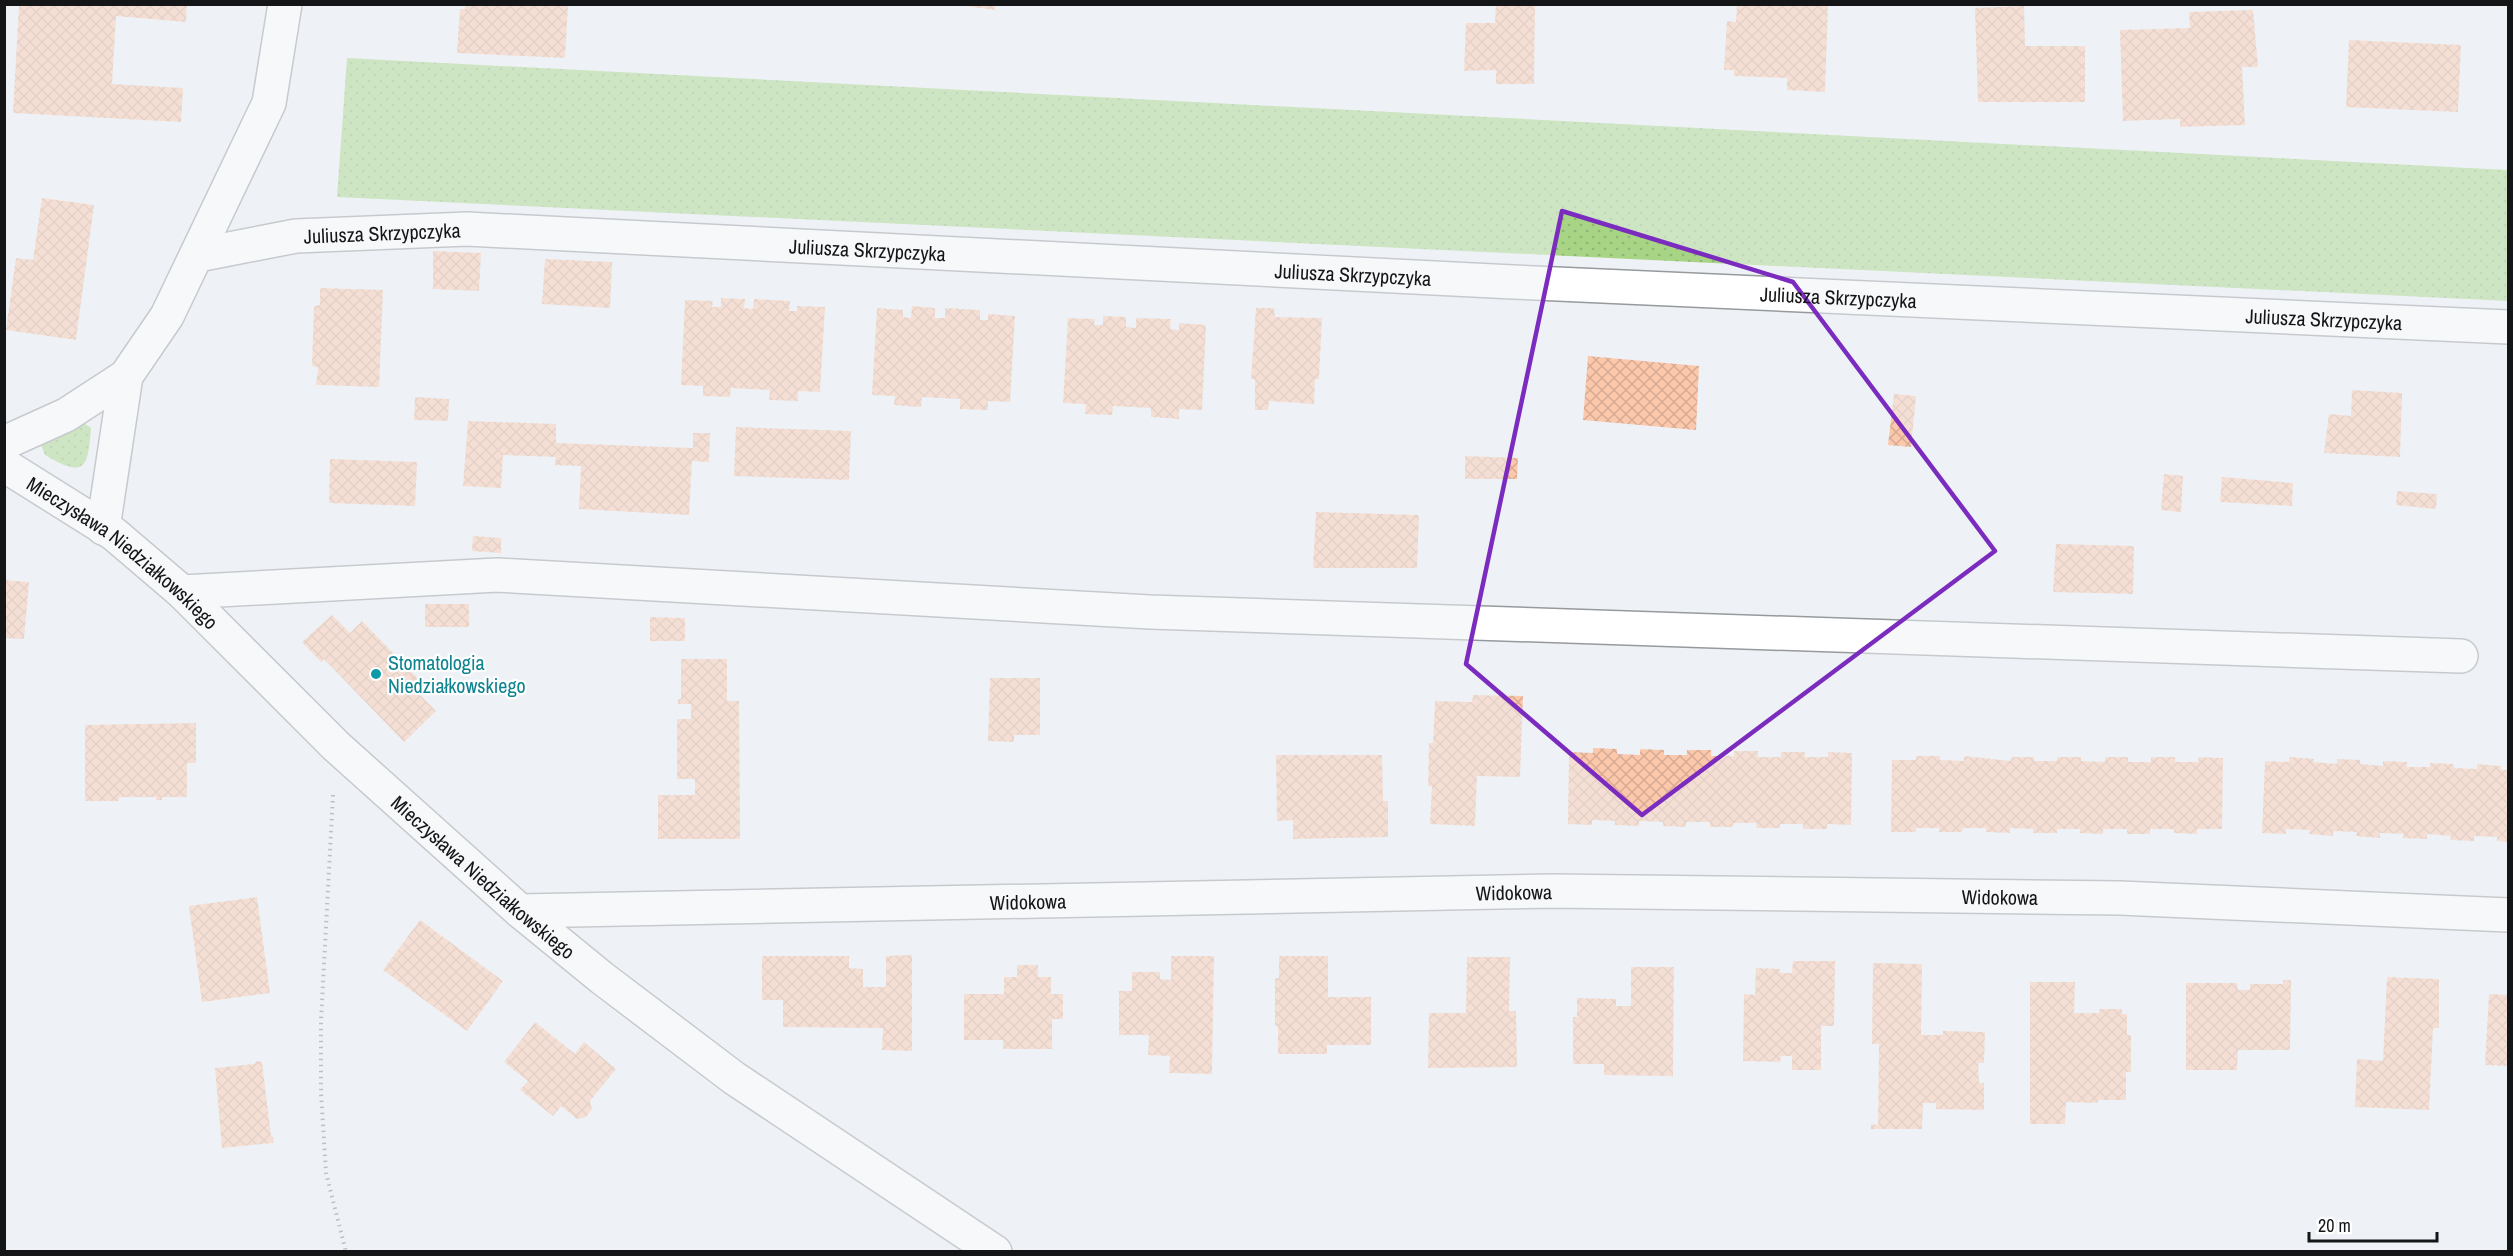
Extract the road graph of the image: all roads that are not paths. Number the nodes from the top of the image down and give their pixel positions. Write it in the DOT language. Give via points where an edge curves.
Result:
graph roads {
  1 [pos="288,10"];
  2 [pos="198,255"];
  3 [pos="2508,327"];
  4 [pos="126,376"];
  5 [pos="4,443"];
  6 [pos="4,465"];
  7 [pos="103,528"];
  8 [pos="182,592"];
  9 [pos="2461,656"];
  10 [pos="520,910"];
  11 [pos="2508,915"];
  12 [pos="995,1251"];
  1 -- 2 [label="street" via="269,103"];
  2 -- 3 [label="street, Juliusza Skrzypczyka" via="296,237 467,230"];
  2 -- 4 [label="street" via="168,316"];
  4 -- 5 [label="street" via="66,415"];
  4 -- 7 [label="street"];
  6 -- 7 [label="street, Mieczysława Niedziałkowskiego"];
  7 -- 8 [label="street, Mieczysława Niedziałkowskiego"];
  8 -- 9 [label="street" via="497,574 1150,612"];
  8 -- 10 [label="street, Mieczysława Niedziałkowskiego" via="336,746"];
  10 -- 11 [label="street, Widokowa" via="1552,891 2120,898"];
  10 -- 12 [label="street, Mieczysława Niedziałkowskiego" via="734,1078"];
}
